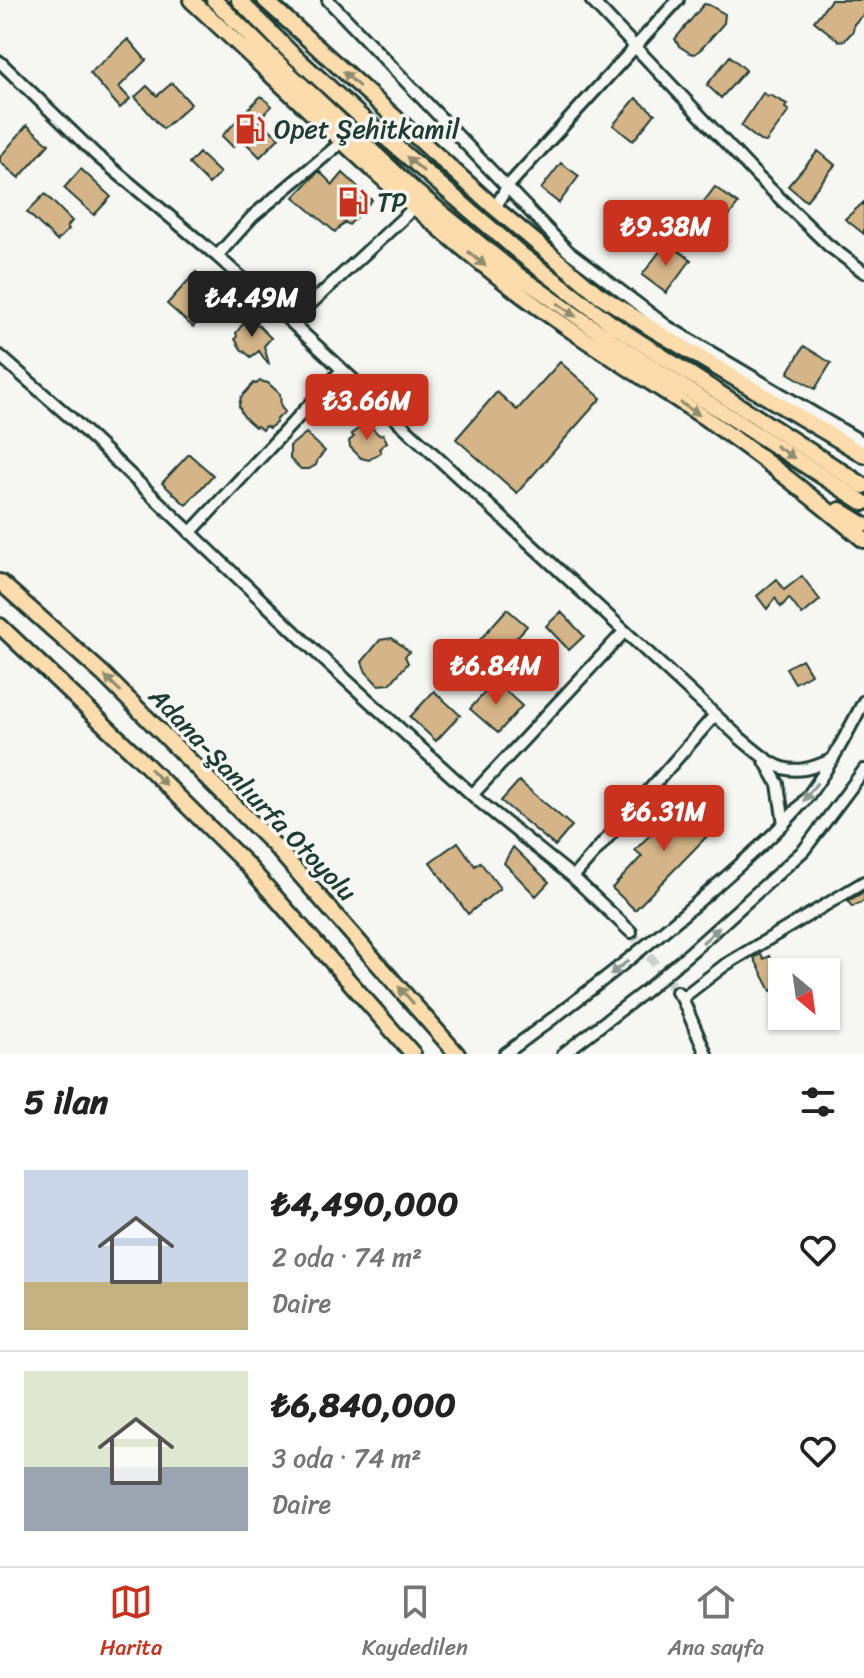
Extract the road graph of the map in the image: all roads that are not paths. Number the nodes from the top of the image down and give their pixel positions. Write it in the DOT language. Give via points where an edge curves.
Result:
graph roads {
  1 [pos="191,0"];
  2 [pos="214,0"];
  3 [pos="239,0"];
  4 [pos="265,0"];
  5 [pos="328,0"];
  6 [pos="591,0"];
  7 [pos="678,0"];
  8 [pos="635,45"];
  9 [pos="0,62"];
  10 [pos="343,141"];
  11 [pos="507,187"];
  12 [pos="415,207"];
  13 [pos="495,208"];
  14 [pos="217,256"];
  15 [pos="864,272"];
  16 [pos="291,322"];
  17 [pos="0,356"];
  18 [pos="342,370"];
  19 [pos="820,430"];
  20 [pos="864,443"];
  21 [pos="864,455"];
  22 [pos="864,461"];
  23 [pos="789,478"];
  24 [pos="864,486"];
  25 [pos="864,503"];
  26 [pos="864,525"];
  27 [pos="190,533"];
  28 [pos="864,540"];
  29 [pos="0,582"];
  30 [pos="0,626"];
  31 [pos="624,632"];
  32 [pos="864,701"];
  33 [pos="715,715"];
  34 [pos="762,756"];
  35 [pos="833,759"];
  36 [pos="864,770"];
  37 [pos="472,795"];
  38 [pos="784,824"];
  39 [pos="573,877"];
  40 [pos="864,882"];
  41 [pos="631,932"];
  42 [pos="413,1054"];
  43 [pos="457,1054"];
  44 [pos="505,1054"];
  45 [pos="563,1054"];
  46 [pos="706,1054"];
  1 -- 10 [label="highway"];
  2 -- 25 [label="highway, one-way" via="415,191 518,275"];
  24 -- 3 [label="highway, one-way" via="612,324 522,255 358,114"];
  13 -- 4 [label="highway, one-way"];
  5 -- 11 [label="street"];
  6 -- 8 [label="street"];
  7 -- 8 [label="street"];
  8 -- 11 [label="street"];
  8 -- 15 [label="street" via="768,186"];
  9 -- 14 [label="street" via="96,155"];
  10 -- 12 [label="highway"];
  10 -- 14 [label="street" via="253,216"];
  11 -- 13 [label="street"];
  11 -- 20 [label="street" via="568,251 668,327"];
  12 -- 16 [label="street"];
  12 -- 23 [label="highway, one-way" via="589,344"];
  13 -- 19 [label="highway" via="598,294"];
  14 -- 16 [label="street"];
  16 -- 18 [label="street"];
  17 -- 27 [label="street"];
  18 -- 27 [label="street"];
  18 -- 31 [label="street"];
  19 -- 21 [label="highway"];
  19 -- 22 [label="highway"];
  23 -- 26 [label="highway"];
  23 -- 28 [label="highway"];
  27 -- 37 [label="street"];
  43 -- 29 [label="highway, Adana-Şanlıurfa Otoyolu, one-way" via="253,824 103,674"];
  30 -- 42 [label="highway, Adana-Şanlıurfa Otoyolu, one-way" via="247,865"];
  31 -- 33 [label="street"];
  31 -- 37 [label="street"];
  32 -- 35 [label="street"];
  33 -- 34 [label="street"];
  33 -- 39 [label="street"];
  34 -- 35 [label="street" via="777,767 807,770"];
  34 -- 38 [label="street" via="778,784"];
  35 -- 38 [label="street, one-way"];
  45 -- 36 [label="street, one-way" via="656,982 804,850"];
  37 -- 39 [label="street"];
  38 -- 44 [label="street, one-way" via="668,928"];
  39 -- 41 [label="street"];
  40 -- 46 [label="street" via="679,995"];
}
